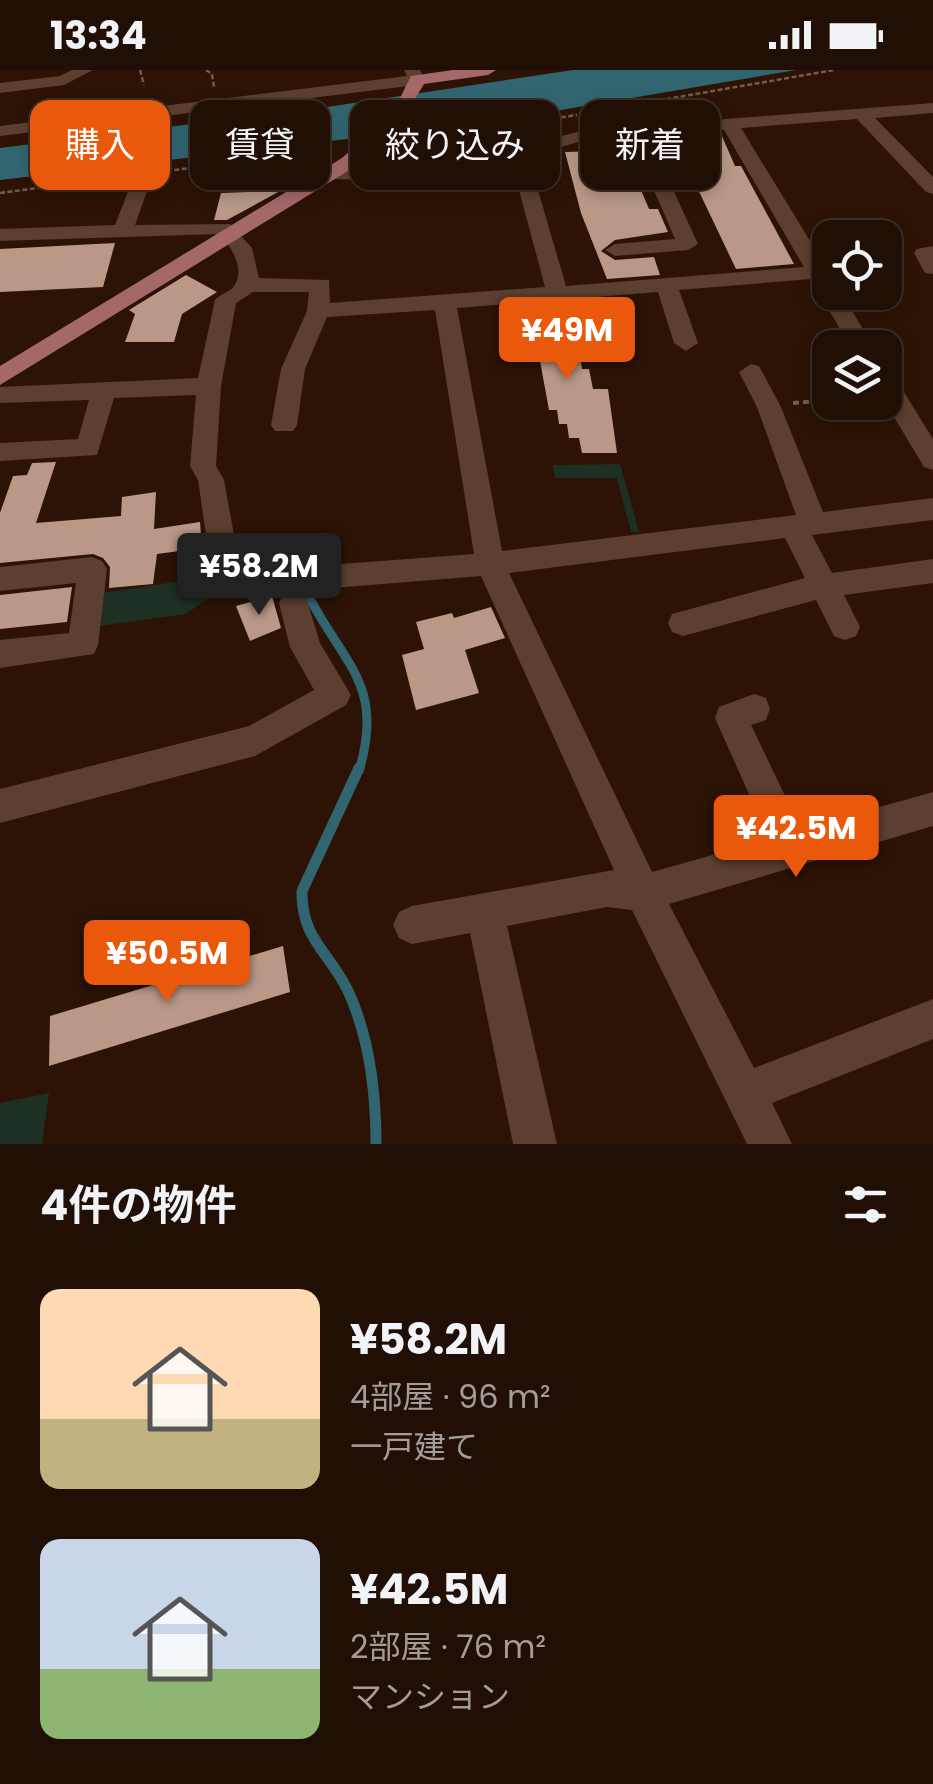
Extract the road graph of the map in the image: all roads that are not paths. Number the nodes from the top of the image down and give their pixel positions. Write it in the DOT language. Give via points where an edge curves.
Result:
graph roads {
  1 [pos="86,70"];
  2 [pos="488,70"];
  3 [pos="275,80"];
  4 [pos="414,81"];
  5 [pos="0,88"];
  6 [pos="215,96"];
  7 [pos="131,100"];
  8 [pos="933,108"];
  9 [pos="862,114"];
  10 [pos="730,125"];
  11 [pos="720,126"];
  12 [pos="0,131"];
  13 [pos="331,173"];
  14 [pos="350,173"];
  15 [pos="933,188"];
  16 [pos="138,190"];
  17 [pos="529,190"];
  18 [pos="664,190"];
  19 [pos="124,230"];
  20 [pos="234,233"];
  21 [pos="0,235"];
  22 [pos="614,250"];
  23 [pos="933,252"];
  24 [pos="812,262"];
  25 [pos="933,268"];
  26 [pos="812,272"];
  27 [pos="666,284"];
  28 [pos="246,285"];
  29 [pos="557,293"];
  30 [pos="445,302"];
  31 [pos="318,311"];
  32 [pos="686,343"];
  33 [pos="752,372"];
  34 [pos="0,377"];
  35 [pos="209,386"];
  36 [pos="104,390"];
  37 [pos="0,395"];
  38 [pos="902,410"];
  39 [pos="284,426"];
  40 [pos="0,452"];
  41 [pos="933,460"];
  42 [pos="933,509"];
  43 [pos="803,525"];
  44 [pos="490,564"];
  45 [pos="933,570"];
  46 [pos="0,580"];
  47 [pos="823,586"];
  48 [pos="294,603"];
  49 [pos="682,624"];
  50 [pos="845,627"];
  51 [pos="0,654"];
  52 [pos="754,710"];
  53 [pos="0,806"];
  54 [pos="933,809"];
  55 [pos="792,847"];
  56 [pos="643,893"];
  57 [pos="485,914"];
  58 [pos="412,925"];
  59 [pos="933,1019"];
  60 [pos="743,1094"];
  61 [pos="764,1142"];
  62 [pos="535,1144"];
  1 -- 5 [label="street" via="64,80"];
  2 -- 4 [label="main road"];
  3 -- 6 [label="street"];
  4 -- 6 [label="street"];
  4 -- 13 [label="main road" via="373,144"];
  6 -- 7 [label="street"];
  6 -- 12 [label="street"];
  8 -- 9 [label="street"];
  9 -- 10 [label="street"];
  9 -- 15 [label="street"];
  10 -- 11 [label="street"];
  10 -- 24 [label="street"];
  13 -- 14 [label="street"];
  13 -- 20 [label="main road"];
  16 -- 19 [label="street"];
  17 -- 29 [label="street"];
  18 -- 22 [label="street" via="688,244"];
  19 -- 20 [label="street"];
  19 -- 21 [label="street"];
  20 -- 28 [label="street" via="244,250"];
  20 -- 34 [label="main road"];
  23 -- 25 [label="street" via="924,253"];
  26 -- 27 [label="street"];
  27 -- 29 [label="street"];
  27 -- 32 [label="street"];
  28 -- 31 [label="street" via="321,284"];
  28 -- 35 [label="street" via="226,300"];
  29 -- 30 [label="street"];
  30 -- 31 [label="street"];
  30 -- 44 [label="street"];
  31 -- 39 [label="street" via="293,369"];
  33 -- 43 [label="street" via="770,407"];
  35 -- 36 [label="street"];
  35 -- 44 [label="street" via="203,466 227,574 246,583 285,582"];
  36 -- 37 [label="street"];
  36 -- 40 [label="street" via="88,448"];
  38 -- 41 [label="street"];
  42 -- 43 [label="street"];
  43 -- 44 [label="street"];
  43 -- 47 [label="street"];
  44 -- 56 [label="street"];
  45 -- 47 [label="street"];
  46 -- 51 [label="street" via="92,569 83,644"];
  47 -- 49 [label="street"];
  47 -- 50 [label="street"];
  48 -- 53 [label="street" via="306,647 335,695 255,740"];
  52 -- 55 [label="street" via="731,718"];
  54 -- 55 [label="street"];
  55 -- 56 [label="street"];
  56 -- 57 [label="street" via="608,888"];
  56 -- 60 [label="street"];
  57 -- 58 [label="street"];
  57 -- 62 [label="street"];
  59 -- 60 [label="street"];
  60 -- 61 [label="street"];
}
